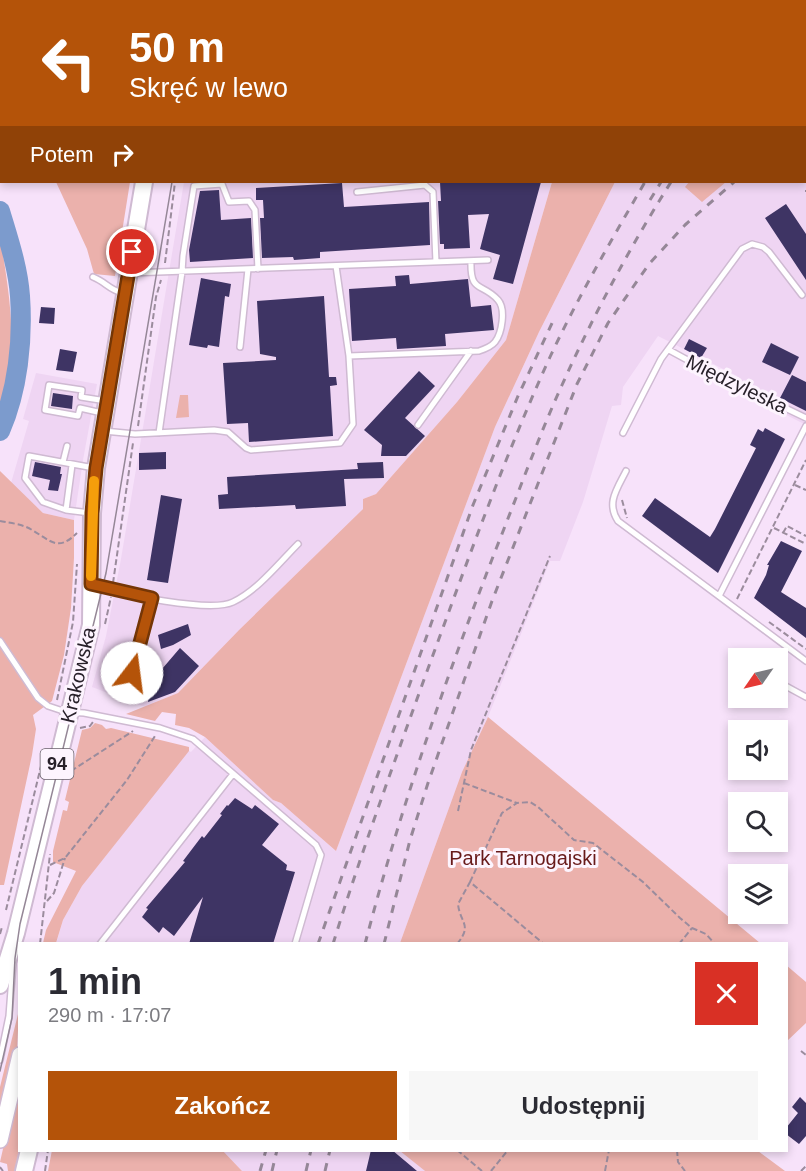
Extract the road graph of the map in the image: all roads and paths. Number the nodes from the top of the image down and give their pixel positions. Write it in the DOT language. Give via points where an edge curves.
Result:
graph roads {
  1 [pos="144,183"];
  2 [pos="175,183"];
  3 [pos="357,192"];
  4 [pos="488,260"];
  5 [pos="471,261"];
  6 [pos="436,262"];
  7 [pos="336,266"];
  8 [pos="248,269"];
  9 [pos="258,269"];
  10 [pos="182,272"];
  11 [pos="128,273"];
  12 [pos="164,273"];
  13 [pos="93,277"];
  14 [pos="125,293"];
  15 [pos="802,295"];
  16 [pos="240,347"];
  17 [pos="669,350"];
  18 [pos="471,351"];
  19 [pos="349,356"];
  20 [pos="81,397"];
  21 [pos="80,408"];
  22 [pos="106,408"];
  23 [pos="806,418"];
  24 [pos="418,425"];
  25 [pos="806,426"];
  26 [pos="102,431"];
  27 [pos="623,433"];
  28 [pos="159,434"];
  29 [pos="67,446"];
  30 [pos="806,460"];
  31 [pos="63,462"];
  32 [pos="72,465"];
  33 [pos="96,468"];
  34 [pos="626,471"];
  35 [pos="794,484"];
  36 [pos="806,490"];
  37 [pos="621,496"];
  38 [pos="66,510"];
  39 [pos="92,513"];
  40 [pos="0,521"];
  41 [pos="633,522"];
  42 [pos="773,527"];
  43 [pos="783,533"];
  44 [pos="806,536"];
  45 [pos="77,542"];
  46 [pos="298,544"];
  47 [pos="806,544"];
  48 [pos="550,556"];
  49 [pos="77,561"];
  50 [pos="91,584"];
  51 [pos="724,589"];
  52 [pos="719,596"];
  53 [pos="152,598"];
  54 [pos="766,620"];
  55 [pos="0,641"];
  56 [pos="806,649"];
  57 [pos="806,661"];
  58 [pos="132,673"];
  59 [pos="788,688"];
  60 [pos="806,698"];
  61 [pos="63,710"];
  62 [pos="96,715"];
  63 [pos="143,725"];
  64 [pos="80,728"];
  65 [pos="160,728"];
  66 [pos="44,755"];
  67 [pos="71,771"];
  68 [pos="233,774"];
  69 [pos="463,783"];
  70 [pos="517,803"];
  71 [pos="458,811"];
  72 [pos="65,858"];
  73 [pos="470,882"];
  74 [pos="45,903"];
  75 [pos="5,919"];
  76 [pos="692,928"];
  77 [pos="18,939"];
  78 [pos="40,942"];
  79 [pos="102,942"];
  80 [pos="296,942"];
  81 [pos="458,942"];
  82 [pos="542,942"];
  83 [pos="681,942"];
  84 [pos="713,942"];
  85 [pos="0,985"];
  86 [pos="801,1052"];
  87 [pos="806,1056"];
  88 [pos="0,1060"];
  89 [pos="18,1064"];
  90 [pos="0,1140"];
  91 [pos="29,1152"];
  92 [pos="48,1152"];
  93 [pos="460,1152"];
  94 [pos="506,1152"];
  95 [pos="609,1152"];
  96 [pos="677,1152"];
  97 [pos="806,1166"];
  98 [pos="0,1167"];
  99 [pos="3,1171"];
  100 [pos="24,1171"];
  101 [pos="45,1171"];
  102 [pos="482,1171"];
  103 [pos="491,1171"];
  104 [pos="605,1171"];
  105 [pos="685,1171"];
  106 [pos="801,1171"];
  1 -- 11 [label="main road, Krakowska / 94"];
  2 -- 12 [label="path"];
  3 -- 6 [label="lane" via="425,185 433,192"];
  4 -- 5 [label="lane"];
  5 -- 6 [label="lane"];
  5 -- 18 [label="lane" via="473,282 500,302 502,310 496,341 489,348"];
  6 -- 7 [label="lane"];
  7 -- 9 [label="lane"];
  7 -- 19 [label="lane"];
  8 -- 9 [label="lane"];
  8 -- 10 [label="lane"];
  8 -- 16 [label="lane"];
  9 -- 10 [label="lane" via="255,210 249,201 229,202 222,184 194,186"];
  10 -- 12 [label="lane"];
  10 -- 28 [label="lane"];
  11 -- 12 [label="lane"];
  11 -- 14 [label="main road, Krakowska / 94"];
  13 -- 14 [label="lane" via="104,281 111,291"];
  14 -- 22 [label="main road, Krakowska / 94"];
  15 -- 17 [label="lane" via="769,252 758,244 750,244 736,256"];
  17 -- 23 [label="lane, Międzyleska"];
  17 -- 27 [label="lane" via="660,359"];
  18 -- 19 [label="lane"];
  18 -- 24 [label="lane"];
  19 -- 28 [label="lane" via="353,424 340,443 251,450 228,432"];
  20 -- 21 [label="lane"];
  20 -- 21 [label="lane" via="82,390 49,386 45,410 78,416"];
  20 -- 22 [label="lane"];
  21 -- 22 [label="lane"];
  22 -- 26 [label="main road, Krakowska / 94"];
  25 -- 51 [label="lane"];
  26 -- 28 [label="lane"];
  26 -- 33 [label="main road, Krakowska / 94"];
  29 -- 31 [label="lane"];
  30 -- 35 [label="path"];
  31 -- 32 [label="lane"];
  31 -- 38 [label="lane" via="29,456 25,478 43,502"];
  32 -- 33 [label="lane"];
  32 -- 38 [label="lane"];
  33 -- 39 [label="main road, Krakowska / 94"];
  34 -- 52 [label="lane" via="611,503 618,521"];
  35 -- 36 [label="path"];
  35 -- 42 [label="path"];
  37 -- 41 [label="path" via="627,518"];
  38 -- 39 [label="lane"];
  39 -- 50 [label="main road, Krakowska / 94"];
  40 -- 45 [label="path" via="31,529 55,543 66,542 77,533"];
  42 -- 43 [label="path"];
  42 -- 51 [label="path" via="737,599"];
  43 -- 44 [label="path" via="787,526"];
  43 -- 47 [label="path"];
  46 -- 53 [label="lane" via="257,585 232,603 212,607"];
  48 -- 69 [label="path" via="471,750"];
  49 -- 61 [label="path"];
  50 -- 53 [label="lane"];
  50 -- 61 [label="main road, Krakowska / 94" via="92,625"];
  51 -- 52 [label="lane"];
  52 -- 57 [label="lane"];
  53 -- 58 [label="lane"];
  54 -- 56 [label="path"];
  55 -- 61 [label="lane" via="38,698"];
  59 -- 60 [label="lane"];
  61 -- 62 [label="lane"];
  61 -- 77 [label="main road, Krakowska / 94"];
  62 -- 63 [label="lane"];
  62 -- 64 [label="path" via="90,726"];
  63 -- 65 [label="lane"];
  63 -- 67 [label="path"];
  65 -- 68 [label="lane" via="193,739"];
  65 -- 72 [label="path" via="126,780"];
  66 -- 75 [label="path"];
  68 -- 79 [label="lane"];
  68 -- 80 [label="lane" via="316,845 321,855"];
  69 -- 70 [label="path"];
  69 -- 71 [label="path"];
  70 -- 73 [label="path" via="500,816"];
  70 -- 76 [label="path" via="530,802 574,840 593,843"];
  72 -- 74 [label="path" via="54,893"];
  72 -- 74 [label="path" via="48,866"];
  73 -- 81 [label="path" via="458,904 466,923"];
  73 -- 82 [label="path"];
  74 -- 78 [label="path"];
  76 -- 83 [label="path"];
  76 -- 84 [label="path"];
  77 -- 85 [label="main road, Krakowska / 94"];
  77 -- 88 [label="lane"];
  86 -- 87 [label="path"];
  89 -- 90 [label="main road"];
  91 -- 100 [label="main road"];
  92 -- 101 [label="path"];
  93 -- 102 [label="path"];
  94 -- 103 [label="path"];
  95 -- 104 [label="path"];
  96 -- 105 [label="path" via="678,1162"];
  97 -- 106 [label="path"];
  98 -- 99 [label="path"];
}
